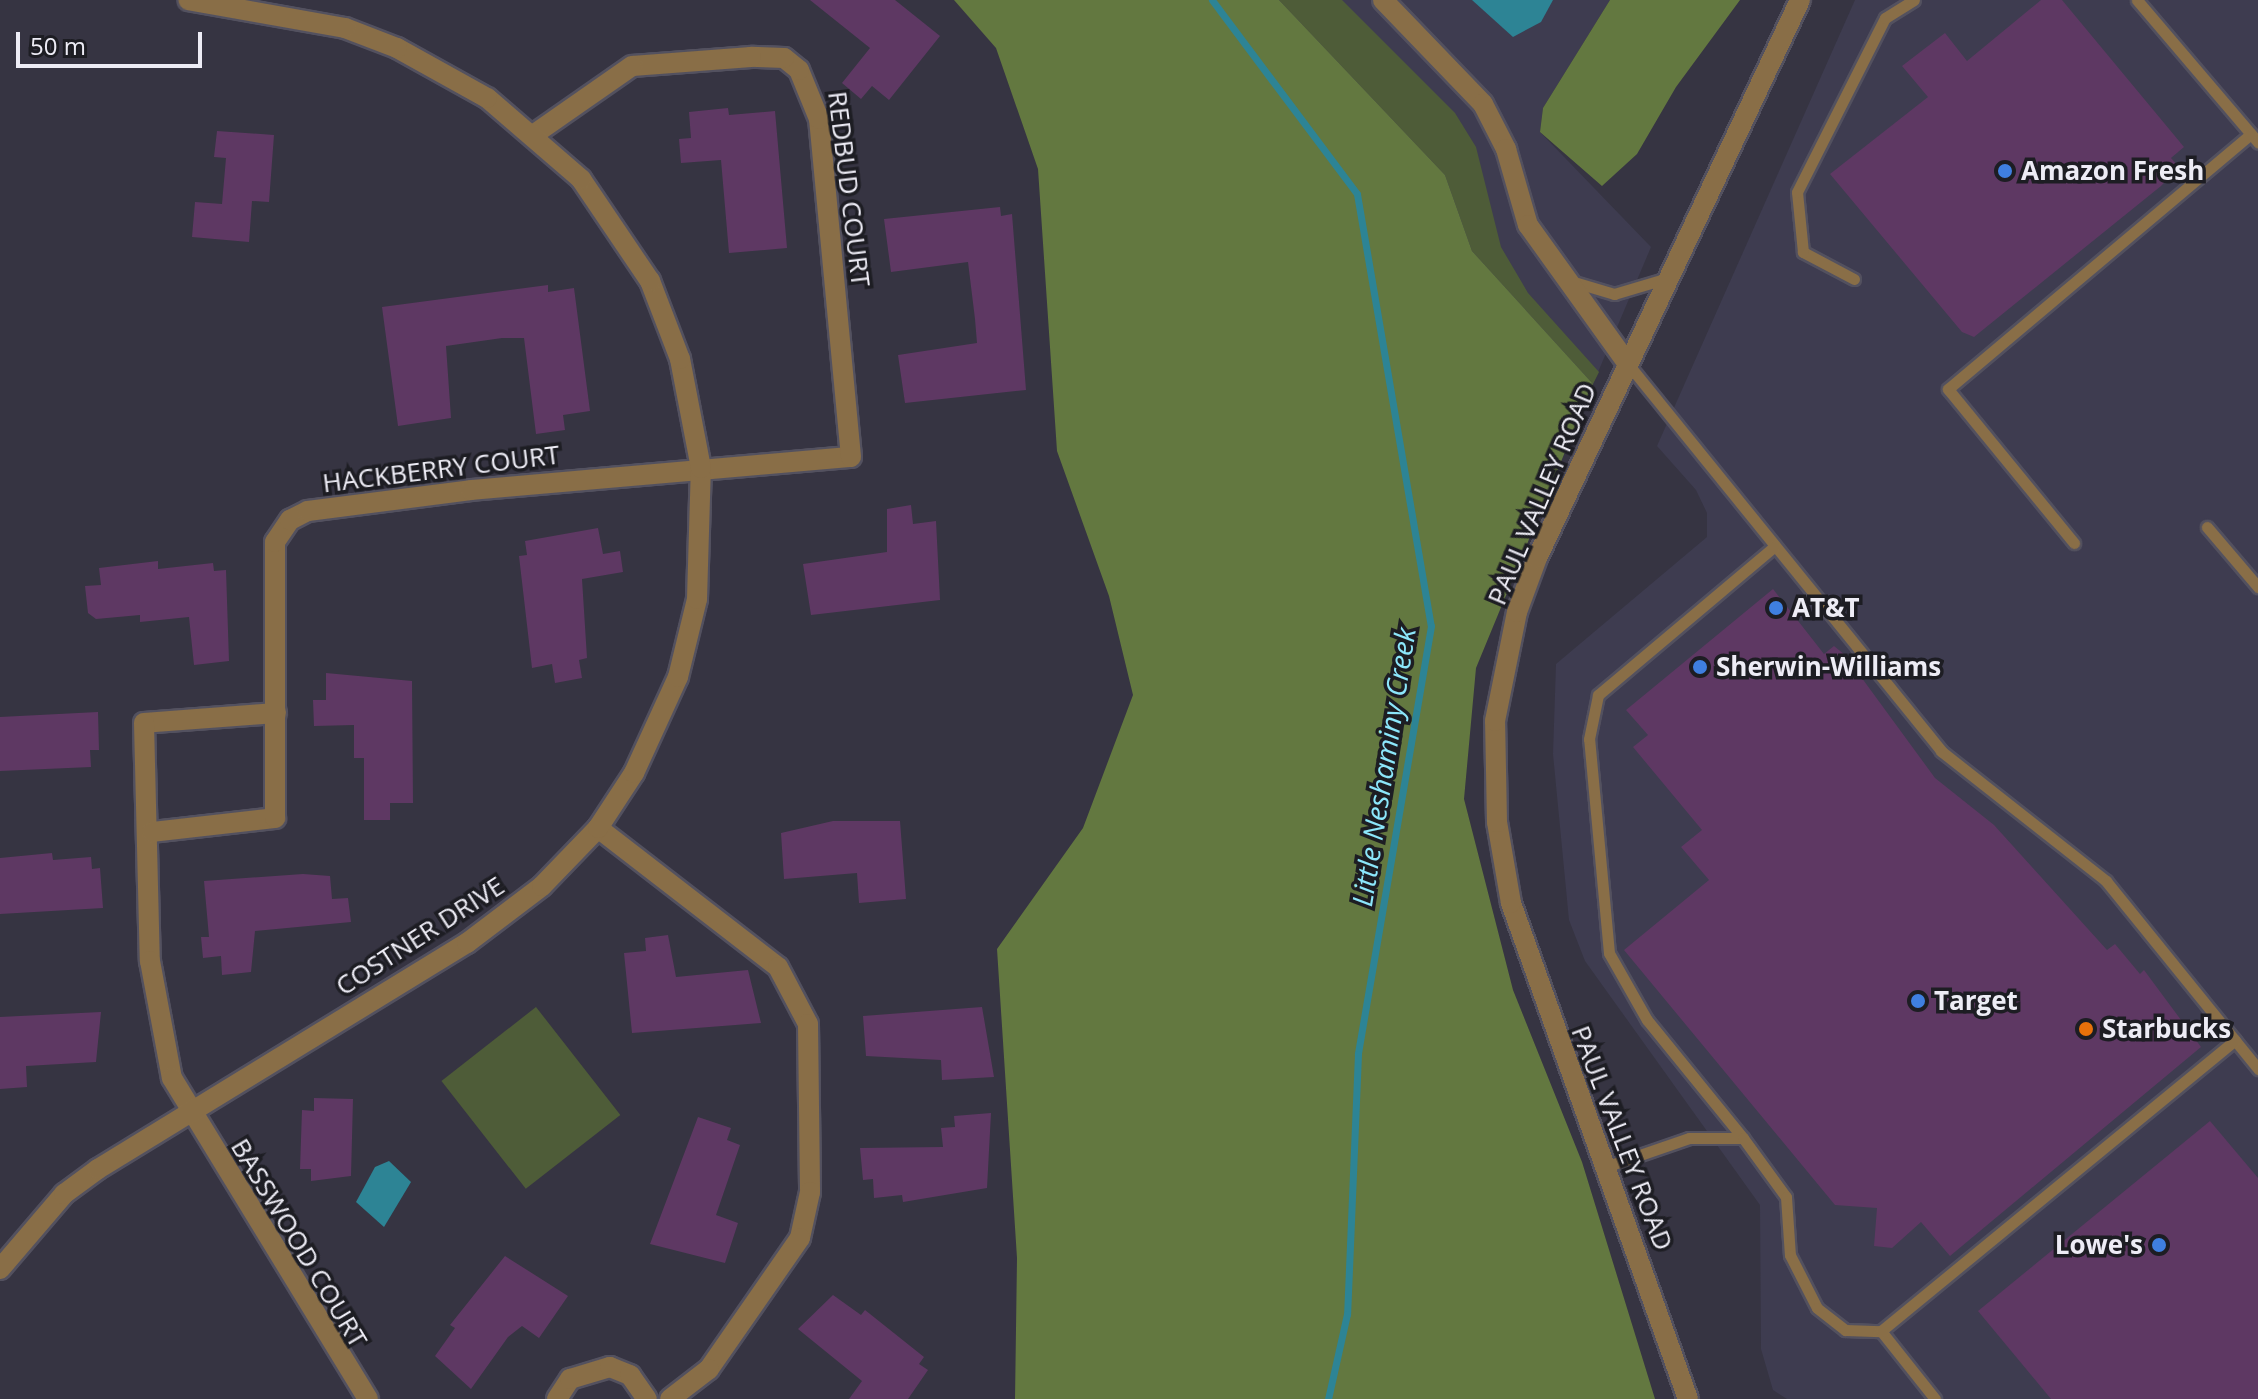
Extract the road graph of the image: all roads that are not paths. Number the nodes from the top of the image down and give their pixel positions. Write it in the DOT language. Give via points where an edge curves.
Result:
graph roads {
  1 [pos="188,0"];
  2 [pos="1383,0"];
  3 [pos="1800,0"];
  4 [pos="1914,0"];
  5 [pos="2137,0"];
  6 [pos="536,133"];
  7 [pos="2255,138"];
  8 [pos="1557,273"];
  9 [pos="1669,278"];
  10 [pos="1854,279"];
  11 [pos="1628,364"];
  12 [pos="701,468"];
  13 [pos="2207,527"];
  14 [pos="2074,543"];
  15 [pos="1775,546"];
  16 [pos="2258,587"];
  17 [pos="276,713"];
  18 [pos="598,828"];
  19 [pos="152,832"];
  20 [pos="2235,1040"];
  21 [pos="2258,1069"];
  22 [pos="190,1111"];
  23 [pos="1743,1138"];
  24 [pos="1605,1167"];
  25 [pos="0,1269"];
  26 [pos="1881,1331"];
  27 [pos="368,1399"];
  28 [pos="557,1399"];
  29 [pos="647,1399"];
  30 [pos="670,1399"];
  31 [pos="1688,1399"];
  32 [pos="1935,1399"];
  1 -- 6 [label="street, COSTNER DRIVE" via="345,28 438,68"];
  2 -- 8 [label="street" via="1496,123 1528,225"];
  3 -- 9 [label="street, PAUL VALLEY ROAD"];
  4 -- 10 [label="lane" via="1885,18 1797,192 1803,252"];
  5 -- 7 [label="lane"];
  6 -- 12 [label="street, COSTNER DRIVE" via="605,208 650,281 680,359"];
  6 -- 12 [label="street, REDBUD COURT" via="632,66 784,58 811,85 851,457"];
  7 -- 14 [label="lane" via="1948,389"];
  8 -- 9 [label="lane" via="1614,294"];
  8 -- 11 [label="street"];
  9 -- 11 [label="street, PAUL VALLEY ROAD"];
  11 -- 15 [label="lane"];
  11 -- 24 [label="street, PAUL VALLEY ROAD" via="1517,612 1495,721 1497,822 1511,903"];
  12 -- 17 [label="street, HACKBERRY COURT" via="471,490 308,511 290,520 275,542"];
  12 -- 18 [label="street, COSTNER DRIVE" via="701,569 687,647 654,734"];
  13 -- 16 [label="lane"];
  15 -- 20 [label="lane" via="1941,751 2106,881"];
  15 -- 23 [label="lane" via="1598,695 1589,739 1609,953 1647,1020"];
  17 -- 19 [label="street, HACKBERRY COURT" via="275,818"];
  17 -- 19 [label="street, BASSWOOD COURT" via="144,723"];
  18 -- 22 [label="street, COSTNER DRIVE" via="542,886 467,943"];
  18 -- 30 [label="street" via="778,967 808,1024 810,1192 800,1238 709,1369"];
  19 -- 22 [label="street, BASSWOOD COURT" via="150,961 162,1044"];
  20 -- 21 [label="lane"];
  20 -- 26 [label="lane"];
  22 -- 25 [label="street, COSTNER DRIVE" via="64,1194"];
  22 -- 27 [label="street, BASSWOOD COURT"];
  23 -- 24 [label="lane" via="1689,1138"];
  23 -- 26 [label="lane" via="1786,1197 1790,1255 1817,1308 1845,1330"];
  24 -- 31 [label="street, PAUL VALLEY ROAD"];
  26 -- 32 [label="lane"];
  28 -- 29 [label="street" via="570,1379 610,1367 630,1375"];
}
